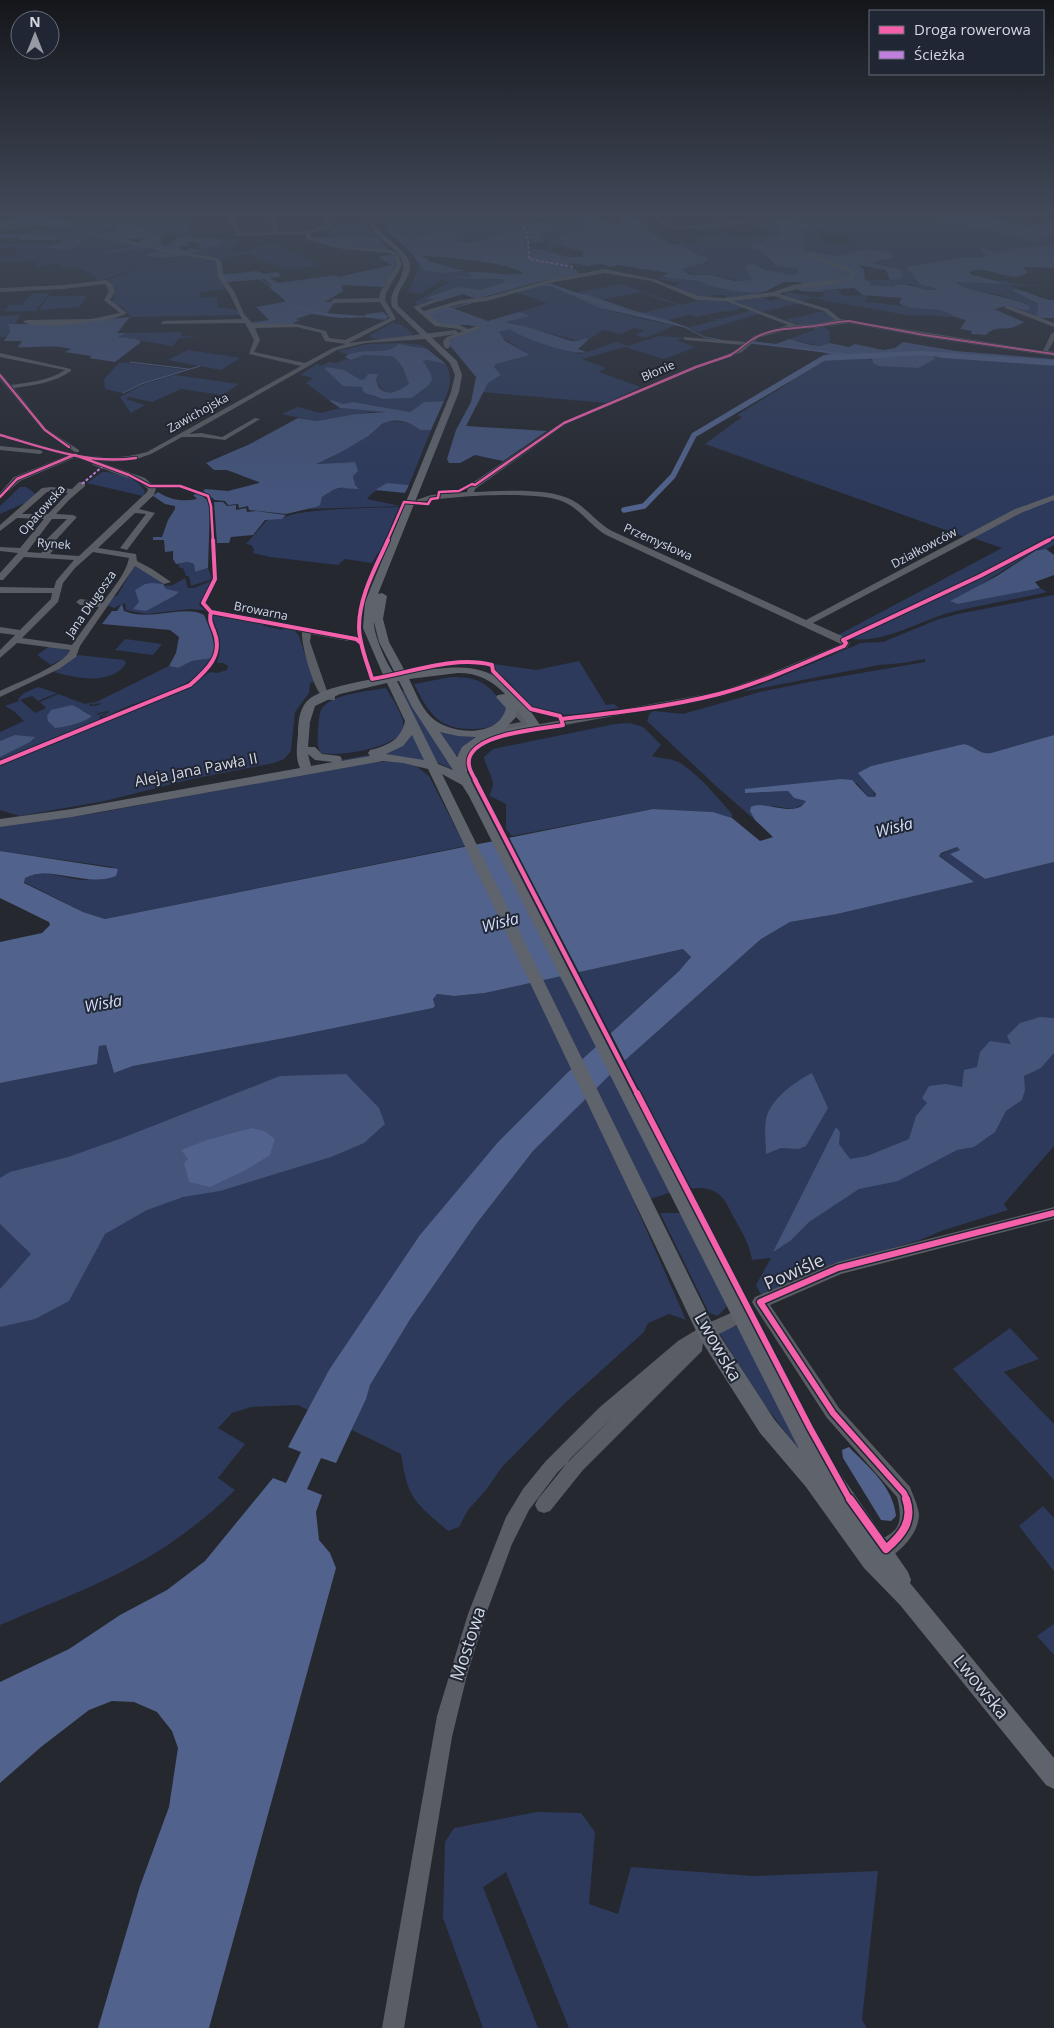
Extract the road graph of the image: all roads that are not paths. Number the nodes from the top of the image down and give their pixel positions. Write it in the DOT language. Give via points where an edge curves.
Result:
graph roads {
  1 [pos="117,308"];
  2 [pos="240,308"];
  3 [pos="386,308"];
  4 [pos="397,308"];
  5 [pos="404,308"];
  6 [pos="417,308"];
  7 [pos="441,308"];
  8 [pos="746,308"];
  9 [pos="818,308"];
  10 [pos="1009,308"];
  11 [pos="422,313"];
  12 [pos="839,321"];
  13 [pos="26,322"];
  14 [pos="163,323"];
  15 [pos="248,323"];
  16 [pos="414,325"];
  17 [pos="1054,325"];
  18 [pos="424,327"];
  19 [pos="797,327"];
  20 [pos="478,328"];
  21 [pos="467,330"];
  22 [pos="456,333"];
  23 [pos="1054,334"];
  24 [pos="432,338"];
  25 [pos="685,338"];
  26 [pos="364,340"];
  27 [pos="399,340"];
  28 [pos="747,344"];
  29 [pos="446,350"];
  30 [pos="1045,352"];
  31 [pos="1054,354"];
  32 [pos="0,355"];
  33 [pos="306,365"];
  34 [pos="0,375"];
  35 [pos="10,387"];
  36 [pos="257,419"];
  37 [pos="0,435"];
  38 [pos="182,435"];
  39 [pos="1,449"];
  40 [pos="69,452"];
  41 [pos="136,458"];
  42 [pos="118,471"];
  43 [pos="13,482"];
  44 [pos="0,484"];
  45 [pos="82,484"];
  46 [pos="0,490"];
  47 [pos="429,490"];
  48 [pos="74,491"];
  49 [pos="457,495"];
  50 [pos="470,495"];
  51 [pos="0,497"];
  52 [pos="1054,498"];
  53 [pos="420,500"];
  54 [pos="134,510"];
  55 [pos="19,516"];
  56 [pos="50,517"];
  57 [pos="0,529"];
  58 [pos="0,549"];
  59 [pos="96,549"];
  60 [pos="22,552"];
  61 [pos="44,555"];
  62 [pos="80,558"];
  63 [pos="132,563"];
  64 [pos="1,575"];
  65 [pos="167,582"];
  66 [pos="0,590"];
  67 [pos="56,591"];
  68 [pos="80,602"];
  69 [pos="104,605"];
  70 [pos="211,612"];
  71 [pos="807,623"];
  72 [pos="0,630"];
  73 [pos="307,630"];
  74 [pos="23,633"];
  75 [pos="348,638"];
  76 [pos="16,640"];
  77 [pos="75,648"];
  78 [pos="0,655"];
  79 [pos="403,692"];
  80 [pos="0,694"];
  81 [pos="329,697"];
  82 [pos="512,708"];
  83 [pos="424,717"];
  84 [pos="411,721"];
  85 [pos="531,725"];
  86 [pos="498,729"];
  87 [pos="307,750"];
  88 [pos="336,759"];
  89 [pos="306,766"];
  90 [pos="270,771"];
  91 [pos="461,772"];
  92 [pos="436,773"];
  93 [pos="470,787"];
  94 [pos="89,809"];
  95 [pos="0,823"];
  96 [pos="1054,1213"];
  97 [pos="742,1315"];
  98 [pos="701,1335"];
  99 [pos="805,1440"];
  100 [pos="813,1480"];
  101 [pos="544,1505"];
  102 [pos="877,1556"];
  103 [pos="1054,1776"];
  104 [pos="393,2028"];
  1 -- 13 [label="street" via="124,313 80,321"];
  2 -- 15 [label="street"];
  3 -- 26 [label="street, Zawichojska" via="393,319"];
  4 -- 16 [label="main road"];
  5 -- 18 [label="main road"];
  6 -- 11 [label="street"];
  7 -- 11 [label="street"];
  8 -- 19 [label="street"];
  9 -- 12 [label="street"];
  10 -- 17 [label="street"];
  11 -- 21 [label="street" via="437,325"];
  12 -- 19 [label="street, Błonie"];
  12 -- 30 [label="street, Błonie"];
  14 -- 15 [label="street"];
  15 -- 26 [label="street, Zawichojska" via="309,327 324,332 327,340 341,343"];
  15 -- 33 [label="street" via="257,341 251,353"];
  16 -- 24 [label="main road"];
  16 -- 27 [label="street, Zawichojska" via="415,334"];
  18 -- 22 [label="street"];
  18 -- 24 [label="main road"];
  19 -- 28 [label="street, Błonie" via="760,335"];
  20 -- 21 [label="street"];
  21 -- 22 [label="street, Zawichojska"];
  22 -- 24 [label="street, Zawichojska"];
  22 -- 29 [label="street" via="447,340"];
  23 -- 30 [label="street"];
  24 -- 27 [label="street, Zawichojska"];
  24 -- 29 [label="main road"];
  25 -- 28 [label="street"];
  26 -- 27 [label="street, Zawichojska"];
  26 -- 33 [label="street, Zawichojska" via="343,346"];
  27 -- 29 [label="street"];
  28 -- 50 [label="street, Błonie" via="736,353 564,423 471,488"];
  29 -- 53 [label="main road" via="461,361 466,373"];
  29 -- 79 [label="main road" via="458,370 458,385 368,609 370,633 387,673"];
  30 -- 31 [label="street, Błonie"];
  32 -- 35 [label="street" via="69,370 54,378"];
  33 -- 38 [label="street, Zawichojska"];
  34 -- 35 [label="street"];
  35 -- 40 [label="street" via="45,430"];
  36 -- 38 [label="street" via="223,439"];
  37 -- 40 [label="street"];
  38 -- 41 [label="street, Zawichojska"];
  39 -- 40 [label="street"];
  40 -- 41 [label="street" via="118,460"];
  40 -- 42 [label="street"];
  40 -- 43 [label="street"];
  41 -- 42 [label="street, Zawichojska" via="127,469"];
  42 -- 54 [label="street" via="142,480 152,488"];
  43 -- 44 [label="street"];
  43 -- 46 [label="street"];
  43 -- 51 [label="street"];
  45 -- 48 [label="street, Opatowska"];
  47 -- 49 [label="street"];
  48 -- 56 [label="street, Opatowska"];
  48 -- 57 [label="street" via="46,490"];
  49 -- 50 [label="street, Przemysłowa"];
  49 -- 53 [label="street"];
  50 -- 71 [label="street, Przemysłowa" via="537,495 564,499 608,533"];
  52 -- 71 [label="street, Działkowców" via="1018,511"];
  53 -- 79 [label="main road" via="379,608 380,630 399,671"];
  54 -- 59 [label="street"];
  54 -- 59 [label="street" via="151,513 128,548"];
  55 -- 56 [label="street"];
  56 -- 60 [label="street, Opatowska"];
  56 -- 61 [label="street" via="73,517 50,541 54,544"];
  58 -- 60 [label="street"];
  59 -- 62 [label="street"];
  59 -- 63 [label="street, Jana Długosza" via="130,555 134,557"];
  60 -- 61 [label="street, Rynek"];
  60 -- 64 [label="street, Rynek"];
  61 -- 62 [label="street, Rynek"];
  62 -- 67 [label="street, Rynek"];
  63 -- 65 [label="street" via="140,564"];
  63 -- 69 [label="street, Jana Długosza"];
  66 -- 67 [label="street"];
  67 -- 74 [label="street, Rynek" via="49,607"];
  68 -- 69 [label="street"];
  69 -- 77 [label="street, Jana Długosza"];
  70 -- 73 [label="street, Browarna"];
  71 -- 85 [label="street, Przemysłowa" via="846,643 736,690 684,702"];
  72 -- 74 [label="street"];
  73 -- 75 [label="street"];
  73 -- 81 [label="street, Browarna" via="306,642 323,692"];
  74 -- 76 [label="street, Rynek"];
  76 -- 77 [label="street"];
  76 -- 78 [label="street, Rynek"];
  77 -- 80 [label="street, Jana Długosza" via="72,656 38,678"];
  79 -- 83 [label="main road, Lwowska"];
  79 -- 84 [label="main road, Lwowska"];
  81 -- 82 [label="main road" via="463,676 490,684"];
  81 -- 85 [label="main road" via="354,686 445,671 471,670 498,682"];
  81 -- 87 [label="main road" via="316,715"];
  82 -- 85 [label="street"];
  82 -- 86 [label="main road" via="510,719"];
  83 -- 86 [label="main road" via="455,732"];
  83 -- 91 [label="main road, Lwowska"];
  84 -- 88 [label="main road" via="408,734 394,746"];
  84 -- 92 [label="main road, Lwowska"];
  85 -- 86 [label="street"];
  85 -- 91 [label="main road" via="477,741 462,756"];
  87 -- 88 [label="main road" via="319,757"];
  87 -- 89 [label="main road"];
  87 -- 90 [label="main road"];
  88 -- 89 [label="main road"];
  89 -- 90 [label="main road, Aleja Jana Pawła II"];
  89 -- 92 [label="main road" via="383,757 403,758"];
  89 -- 94 [label="main road, Aleja Jana Pawła II"];
  90 -- 94 [label="main road, Aleja Jana Pawła II" via="191,785"];
  91 -- 93 [label="main road, Lwowska"];
  92 -- 93 [label="main road" via="457,776"];
  92 -- 98 [label="main road, Lwowska" via="645,1201"];
  93 -- 97 [label="main road, Lwowska"];
  94 -- 95 [label="main road, Aleja Jana Pawła II"];
  96 -- 102 [label="street, Powiśle" via="838,1268 760,1302 833,1413 904,1493 910,1514 906,1528"];
  97 -- 98 [label="street, Mostowa" via="721,1322"];
  97 -- 99 [label="main road, Lwowska"];
  98 -- 100 [label="main road, Lwowska" via="767,1426"];
  98 -- 101 [label="street" via="696,1346 577,1464"];
  98 -- 104 [label="street, Mostowa" via="661,1363 548,1472 519,1510 506,1536 451,1697"];
  99 -- 100 [label="main road, Lwowska" via="806,1460"];
  99 -- 102 [label="main road, Lwowska"];
  100 -- 102 [label="main road, Lwowska"];
  102 -- 103 [label="main road, Lwowska"];
}
